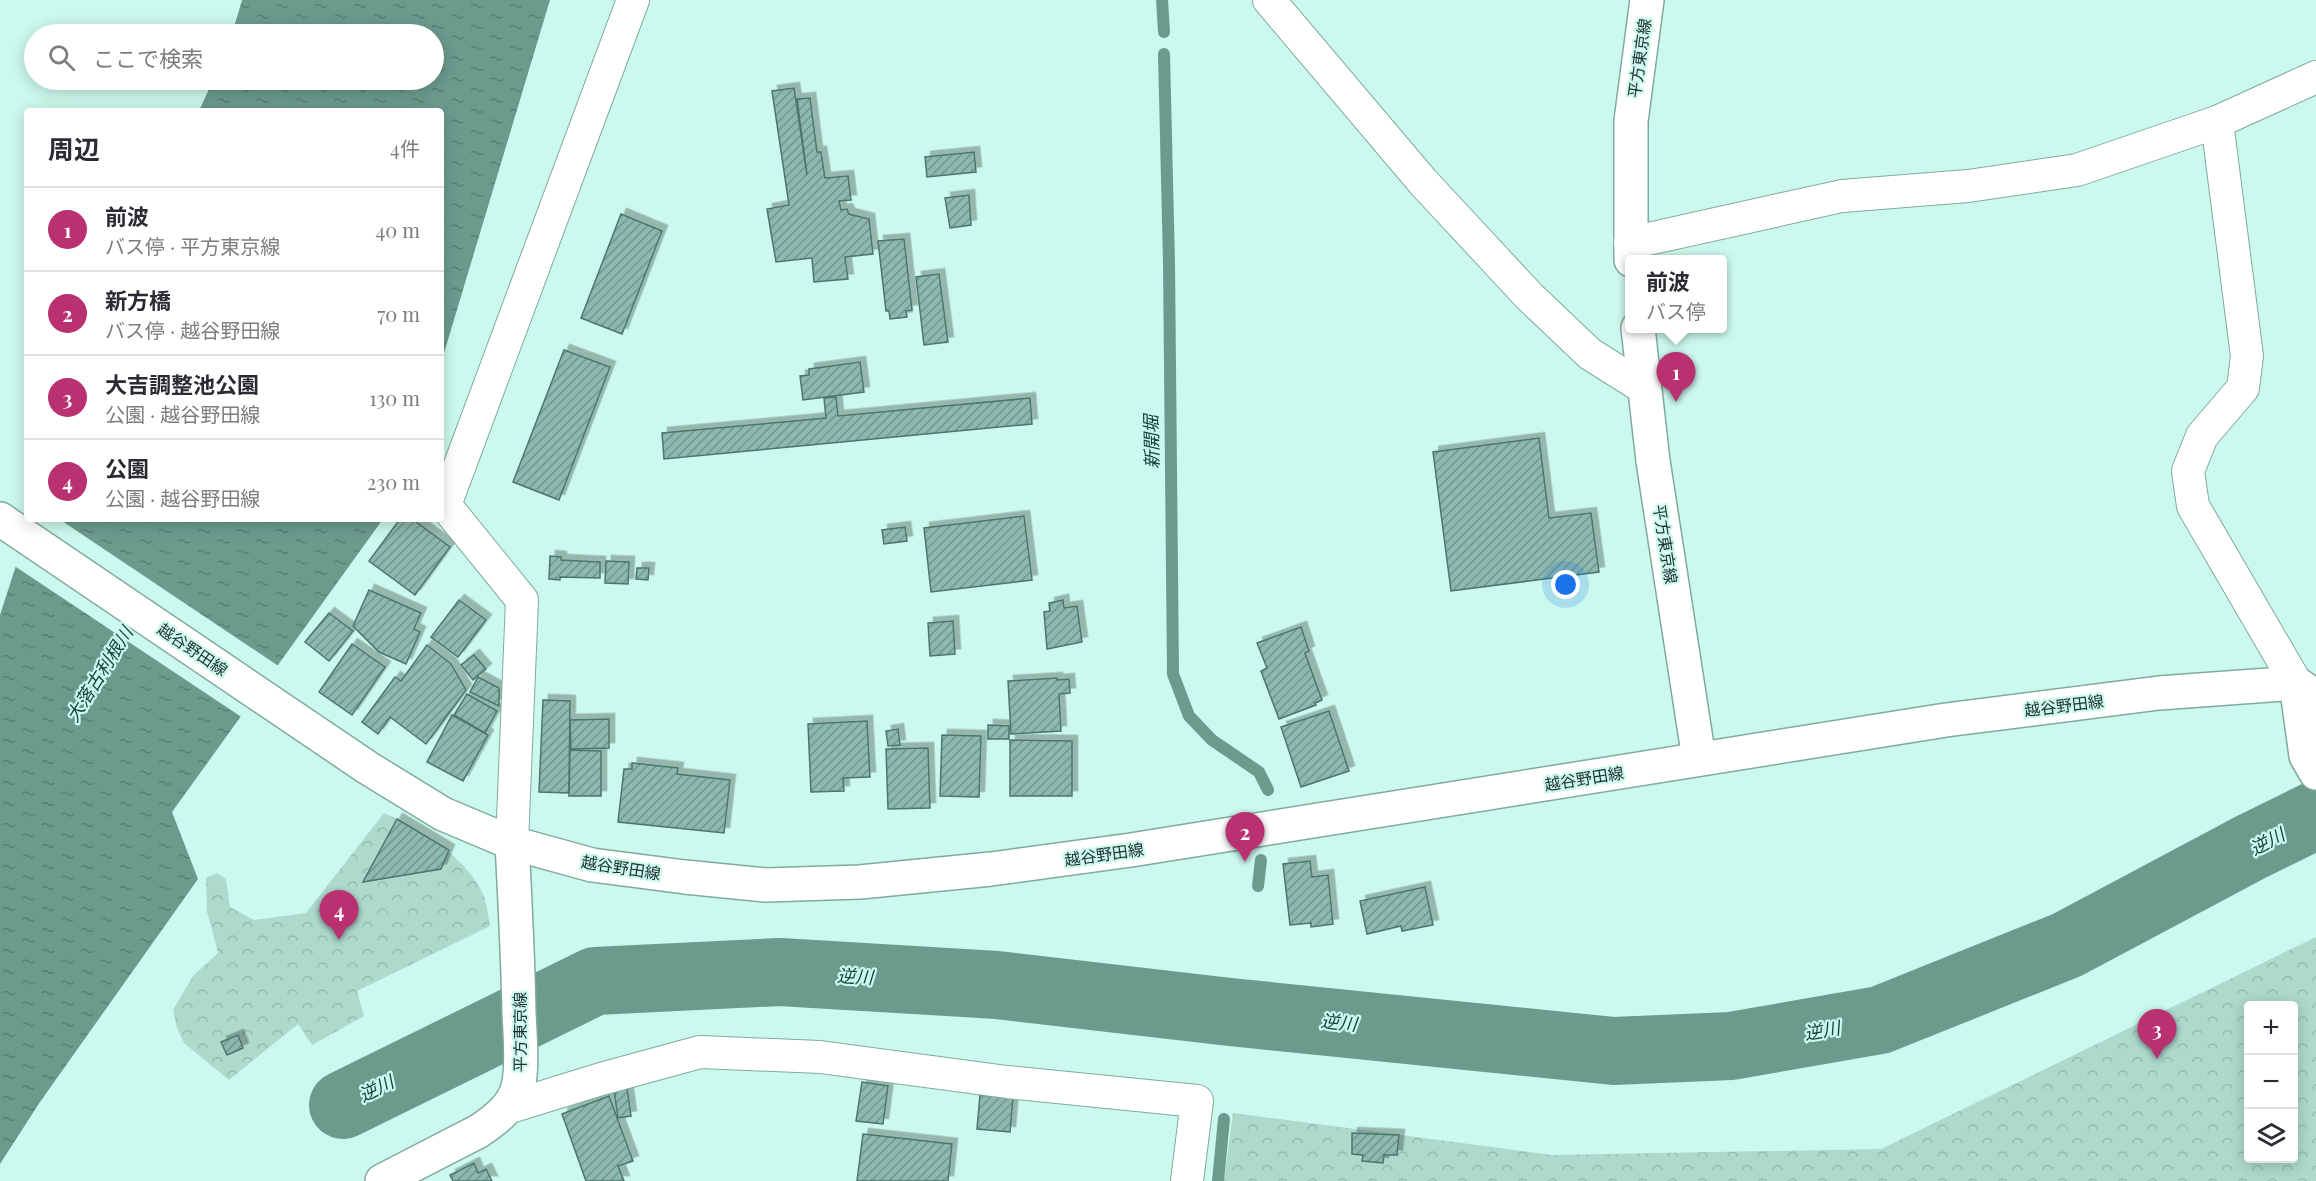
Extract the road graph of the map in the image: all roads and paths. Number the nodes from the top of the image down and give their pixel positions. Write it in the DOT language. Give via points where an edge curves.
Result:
graph roads {
  1 [pos="633,0"];
  2 [pos="1269,0"];
  3 [pos="1647,0"];
  4 [pos="2316,77"];
  5 [pos="2217,122"];
  6 [pos="1631,251"];
  7 [pos="1638,333"];
  8 [pos="1644,388"];
  9 [pos="6,523"];
  10 [pos="2309,687"];
  11 [pos="1699,759"];
  12 [pos="2311,764"];
  13 [pos="512,843"];
  14 [pos="507,1108"];
  15 [pos="382,1181"];
  16 [pos="1187,1181"];
  1 -- 13 [label="street" via="445,505 522,600"];
  2 -- 8 [label="street" via="1423,182 1529,296 1590,354"];
  3 -- 6 [label="main road, 平方東京線" via="1630,121"];
  4 -- 5 [label="street"];
  5 -- 6 [label="street" via="2077,170 1968,186 1842,196"];
  5 -- 10 [label="street" via="2247,356 2243,388 2202,436 2188,471 2193,506"];
  7 -- 8 [label="main road, 平方東京線"];
  8 -- 11 [label="main road, 平方東京線"];
  9 -- 13 [label="main road, 越谷野田線" via="368,768 443,814"];
  10 -- 11 [label="main road, 越谷野田線" via="2159,693 1946,720"];
  10 -- 12 [label="main road"];
  11 -- 13 [label="main road, 越谷野田線" via="1131,850 860,882 766,885 685,877 592,865"];
  13 -- 14 [label="main road, 平方東京線" via="520,1041 519,1087"];
  14 -- 15 [label="main road, 平方東京線" via="479,1131"];
  14 -- 16 [label="street" via="700,1052 820,1057 1007,1082 1197,1101"];
}
